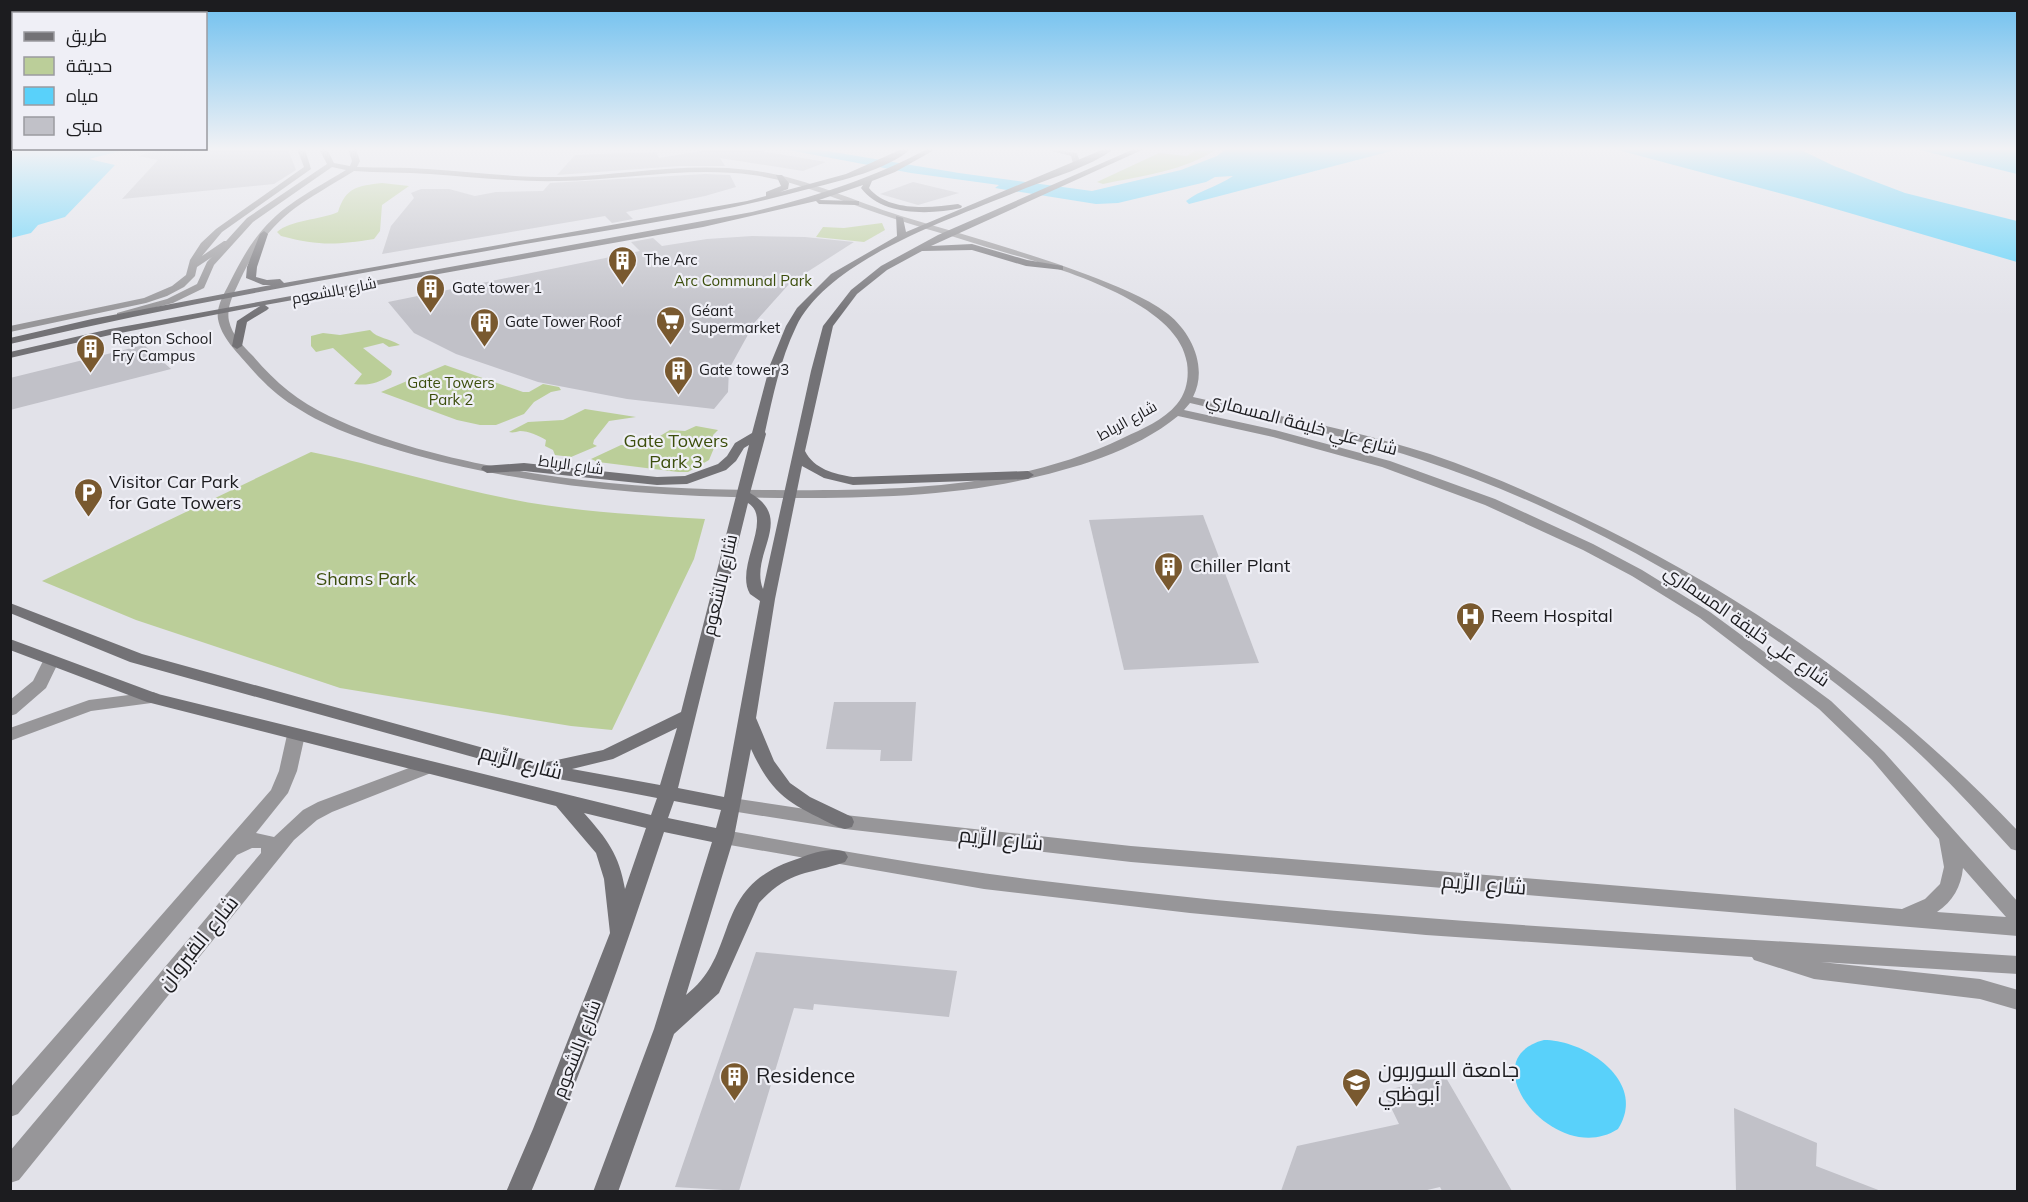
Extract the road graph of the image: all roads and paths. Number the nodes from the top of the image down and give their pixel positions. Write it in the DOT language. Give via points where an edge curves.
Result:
graph roads {
  1 [pos="260,205"];
  2 [pos="266,205"];
  3 [pos="296,205"];
  4 [pos="714,205"];
  5 [pos="737,205"];
  6 [pos="784,205"];
  7 [pos="862,205"];
  8 [pos="896,205"];
  9 [pos="963,205"];
  10 [pos="976,205"];
  11 [pos="985,205"];
  12 [pos="1013,205"];
  13 [pos="876,210"];
  14 [pos="247,216"];
  15 [pos="900,218"];
  16 [pos="650,221"];
  17 [pos="932,224"];
  18 [pos="952,228"];
  19 [pos="264,234"];
  20 [pos="901,237"];
  21 [pos="226,243"];
  22 [pos="916,250"];
  23 [pos="190,268"];
  24 [pos="1060,268"];
  25 [pos="328,279"];
  26 [pos="229,297"];
  27 [pos="288,299"];
  28 [pos="223,311"];
  29 [pos="92,322"];
  30 [pos="10,329"];
  31 [pos="10,341"];
  32 [pos="237,346"];
  33 [pos="10,353"];
  34 [pos="1187,399"];
  35 [pos="1176,412"];
  36 [pos="760,434"];
  37 [pos="799,450"];
  38 [pos="487,469"];
  39 [pos="1028,475"];
  40 [pos="742,494"];
  41 [pos="791,494"];
  42 [pos="768,599"];
  43 [pos="10,607"];
  44 [pos="10,644"];
  45 [pos="51,661"];
  46 [pos="153,698"];
  47 [pos="10,710"];
  48 [pos="689,715"];
  49 [pos="748,718"];
  50 [pos="10,735"];
  51 [pos="296,735"];
  52 [pos="424,768"];
  53 [pos="538,769"];
  54 [pos="667,794"];
  55 [pos="561,800"];
  56 [pos="732,806"];
  57 [pos="845,822"];
  58 [pos="656,823"];
  59 [pos="2011,832"];
  60 [pos="1946,834"];
  61 [pos="724,837"];
  62 [pos="2018,844"];
  63 [pos="233,849"];
  64 [pos="270,856"];
  65 [pos="838,857"];
  66 [pos="2018,917"];
  67 [pos="1900,918"];
  68 [pos="2018,927"];
  69 [pos="620,935"];
  70 [pos="1733,946"];
  71 [pos="2018,965"];
  72 [pos="2018,1000"];
  73 [pos="665,1029"];
  74 [pos="10,1106"];
  75 [pos="10,1170"];
  76 [pos="518,1191"];
  77 [pos="605,1191"];
  1 -- 14 [label="street"];
  2 -- 14 [label="street"];
  3 -- 19 [label="street" via="275,218"];
  4 -- 16 [label="main road"];
  5 -- 16 [label="main road, شارع بالشعوم"];
  6 -- 27 [label="main road, شارع بالشعوم"];
  7 -- 13 [label="street, شارع الرباط"];
  8 -- 9 [label="main road" via="937,210"];
  10 -- 17 [label="main road, شارع بالشعوم"];
  11 -- 18 [label="main road"];
  12 -- 18 [label="main road"];
  13 -- 15 [label="street, شارع الرباط"];
  13 -- 17 [label="main road"];
  14 -- 21 [label="street"];
  14 -- 23 [label="street" via="200,250"];
  15 -- 17 [label="street, شارع الرباط"];
  15 -- 20 [label="main road"];
  16 -- 25 [label="main road, شارع بالشعوم"];
  17 -- 18 [label="street, شارع الرباط"];
  17 -- 20 [label="main road, شارع بالشعوم"];
  18 -- 22 [label="main road"];
  18 -- 24 [label="street, شارع الرباط"];
  19 -- 25 [label="main road" via="251,278 266,283"];
  19 -- 26 [label="street"];
  20 -- 36 [label="main road, شارع بالشعوم" via="834,276 801,310 775,365"];
  21 -- 23 [label="street"];
  21 -- 29 [label="street" via="210,264 201,286 186,296"];
  22 -- 24 [label="main road" via="972,247 1026,263"];
  22 -- 37 [label="main road" via="869,279 828,326"];
  23 -- 30 [label="street" via="188,278 161,295"];
  24 -- 34 [label="street, شارع الرباط" via="1122,291 1174,324 1190,348 1193,364"];
  25 -- 26 [label="main road, شارع بالشعوم"];
  26 -- 28 [label="street"];
  26 -- 29 [label="main road, شارع بالشعوم"];
  26 -- 33 [label="main road" via="191,312"];
  27 -- 28 [label="main road, شارع بالشعوم"];
  27 -- 32 [label="main road" via="242,321"];
  28 -- 32 [label="street, شارع الرباط"];
  28 -- 33 [label="main road, شارع بالشعوم"];
  29 -- 31 [label="main road, شارع بالشعوم"];
  32 -- 38 [label="street, شارع الرباط" via="284,395 325,418 382,440"];
  34 -- 35 [label="street, شارع الرباط"];
  34 -- 59 [label="street, شارع علي خليفة المسماري" via="1380,443 1457,468 1553,508 1646,556 1737,608 1848,685 1919,742"];
  35 -- 39 [label="street, شارع الرباط" via="1123,445"];
  35 -- 60 [label="street, شارع علي خليفة المسماري" via="1386,465 1490,502 1637,573 1705,615 1825,705 1878,756"];
  36 -- 38 [label="main road" via="739,446 722,468 687,480 657,481 524,466"];
  36 -- 40 [label="main road, شارع بالشعوم"];
  37 -- 39 [label="main road" via="804,461 816,470 853,481"];
  37 -- 41 [label="main road"];
  38 -- 40 [label="street, شارع الرباط" via="627,489"];
  39 -- 41 [label="street, شارع الرباط" via="920,489"];
  40 -- 41 [label="street, شارع الرباط"];
  40 -- 42 [label="main road" via="754,498 765,516 751,580 754,591"];
  40 -- 48 [label="main road, شارع بالشعوم"];
  41 -- 42 [label="main road"];
  42 -- 49 [label="main road"];
  43 -- 53 [label="main road, شارع الرِّيم" via="136,658"];
  44 -- 45 [label="main road, شارع الرِّيم"];
  45 -- 46 [label="main road, شارع الرِّيم"];
  45 -- 47 [label="street" via="40,684"];
  46 -- 50 [label="street" via="89,706"];
  46 -- 51 [label="main road, شارع الرِّيم"];
  48 -- 53 [label="main road" via="607,755"];
  48 -- 54 [label="main road, شارع بالشعوم"];
  49 -- 56 [label="main road"];
  49 -- 57 [label="main road" via="764,759 788,793"];
  51 -- 52 [label="main road, شارع الرِّيم"];
  51 -- 63 [label="street, شارع القيروان" via="279,793"];
  52 -- 55 [label="main road, شارع الرِّيم"];
  52 -- 64 [label="street, شارع القيروان" via="310,815"];
  53 -- 54 [label="main road, شارع الرِّيم"];
  54 -- 56 [label="main road, شارع الرِّيم"];
  54 -- 58 [label="main road, شارع بالشعوم"];
  55 -- 58 [label="main road, شارع الرِّيم"];
  55 -- 69 [label="main road" via="608,858 614,873"];
  56 -- 57 [label="street, شارع الرِّيم"];
  56 -- 61 [label="main road"];
  57 -- 67 [label="street, شارع الرِّيم" via="1131,854"];
  58 -- 61 [label="main road, شارع الرِّيم"];
  58 -- 69 [label="main road, شارع بالشعوم"];
  59 -- 62 [label="street, شارع علي خليفة المسماري"];
  60 -- 66 [label="street, شارع علي خليفة المسماري"];
  60 -- 67 [label="street" via="1954,857 1953,878 1944,896 1926,910"];
  61 -- 65 [label="street, شارع الرِّيم"];
  61 -- 73 [label="main road"];
  63 -- 64 [label="street" via="260,840 271,844"];
  63 -- 74 [label="street, شارع القيروان"];
  64 -- 75 [label="street, شارع القيروان"];
  65 -- 70 [label="street, شارع الرِّيم" via="1071,892 1216,908"];
  65 -- 73 [label="main road" via="803,864 758,891 744,910 710,987"];
  67 -- 68 [label="street, شارع الرِّيم"];
  69 -- 76 [label="main road, شارع بالشعوم"];
  70 -- 71 [label="street, شارع الرِّيم"];
  70 -- 72 [label="street" via="1814,970 1980,989"];
  73 -- 77 [label="main road"];
}
